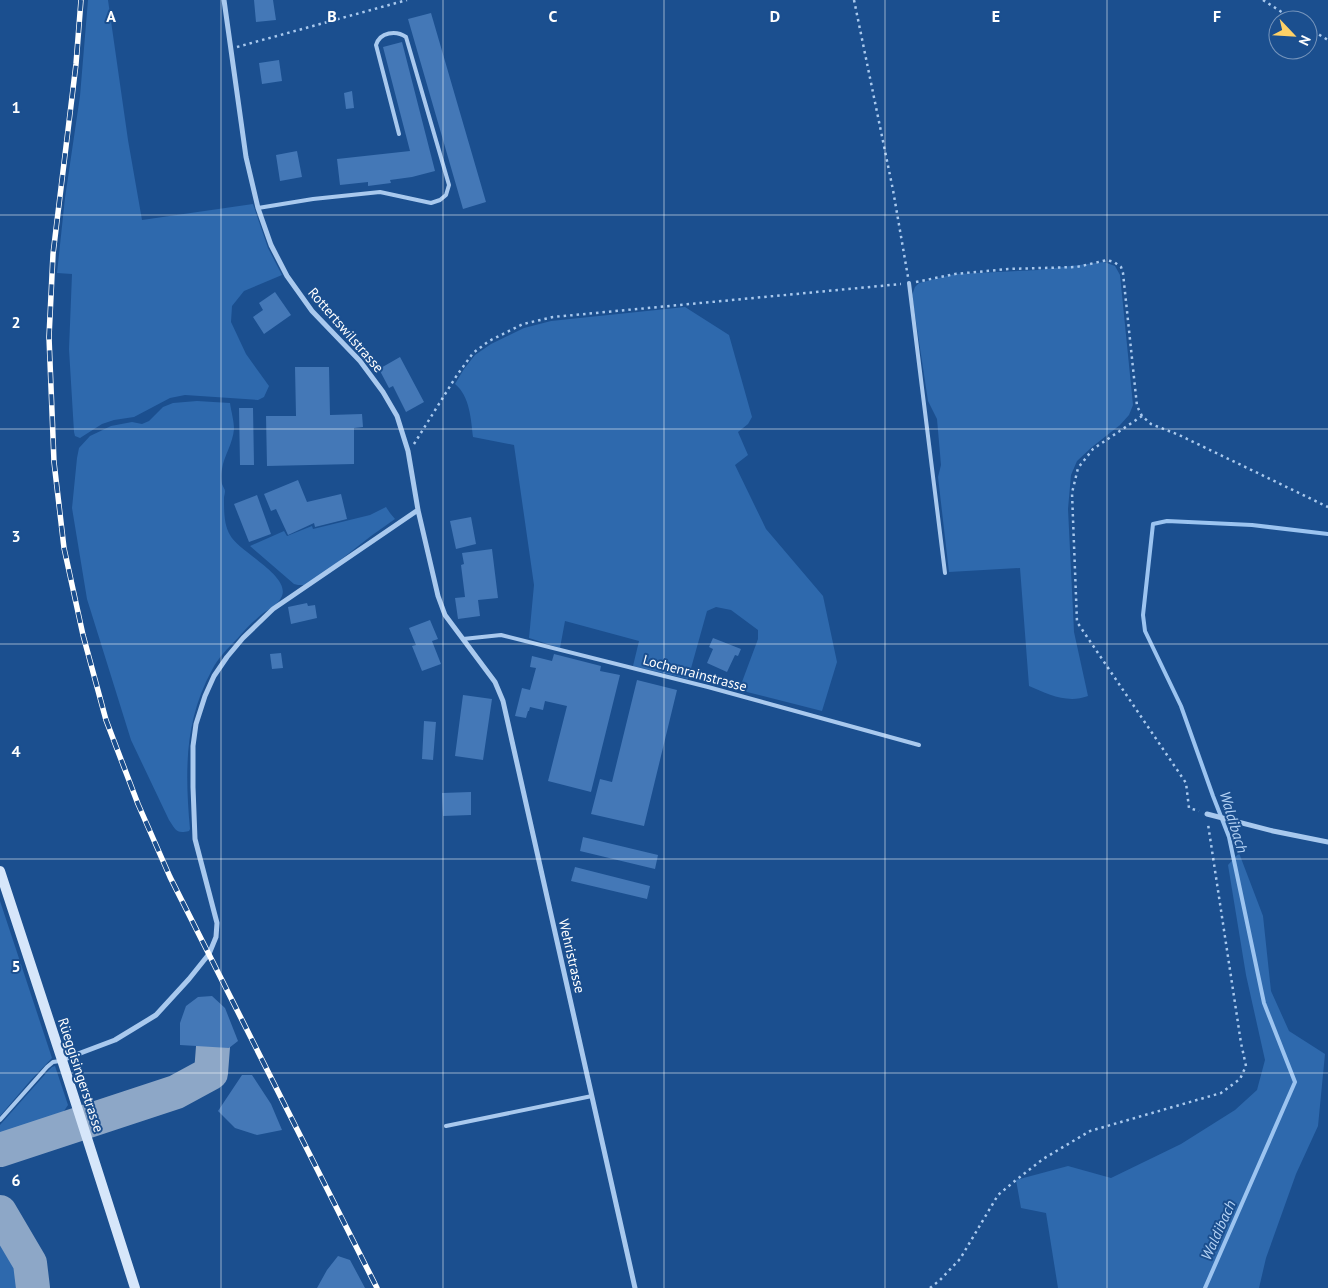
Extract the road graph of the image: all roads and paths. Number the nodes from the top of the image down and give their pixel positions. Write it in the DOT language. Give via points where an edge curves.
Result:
graph roads {
  1 [pos="224,0"];
  2 [pos="407,0"];
  3 [pos="854,0"];
  4 [pos="1263,0"];
  5 [pos="1278,10"];
  6 [pos="231,48"];
  7 [pos="399,134"];
  8 [pos="258,208"];
  9 [pos="909,283"];
  10 [pos="1142,416"];
  11 [pos="408,451"];
  12 [pos="1328,507"];
  13 [pos="418,510"];
  14 [pos="945,573"];
  15 [pos="462,640"];
  16 [pos="919,745"];
  17 [pos="1207,814"];
  18 [pos="1328,842"];
  19 [pos="0,871"];
  20 [pos="62,1060"];
  21 [pos="592,1096"];
  22 [pos="0,1120"];
  23 [pos="446,1126"];
  24 [pos="135,1288"];
  25 [pos="635,1288"];
  26 [pos="930,1288"];
  1 -- 6 [label="street, Rottertswilstrasse"];
  2 -- 6 [label="path"];
  3 -- 9 [label="path"];
  4 -- 5 [label="path"];
  6 -- 8 [label="street, Rottertswilstrasse" via="246,157"];
  7 -- 8 [label="lane" via="376,45 381,36 394,33 406,36 447,177 446,195 431,203 380,192"];
  8 -- 11 [label="street, Rottertswilstrasse" via="271,245 287,276 312,311 360,361 383,392 397,416"];
  9 -- 10 [label="path" via="955,274 1077,267 1107,260 1114,262 1123,273 1138,406"];
  9 -- 11 [label="path" via="553,316 523,324 473,353"];
  9 -- 14 [label="lane"];
  10 -- 12 [label="path" via="1151,424"];
  10 -- 17 [label="path" via="1093,449 1078,468 1072,493 1077,622 1186,783 1189,808"];
  11 -- 13 [label="street, Rottertswilstrasse"];
  13 -- 15 [label="street, Rottertswilstrasse" via="444,615"];
  13 -- 20 [label="street" via="273,609 243,638 214,676 196,724 193,787 195,839 217,923 216,937 209,954 156,1016 115,1040"];
  15 -- 16 [label="lane, Lochenrainstrasse" via="501,635"];
  15 -- 21 [label="street, Wehristrasse" via="494,682 503,701"];
  17 -- 18 [label="street"];
  17 -- 26 [label="path" via="1246,1066 1240,1079 1221,1093 1090,1131 1043,1159 998,1195 960,1259"];
  19 -- 20 [label="main road, Rüeggisingerstrasse"];
  20 -- 22 [label="lane" via="47,1067"];
  20 -- 24 [label="main road, Rüeggisingerstrasse"];
  21 -- 23 [label="lane"];
  21 -- 25 [label="street, Wehristrasse"];
}
